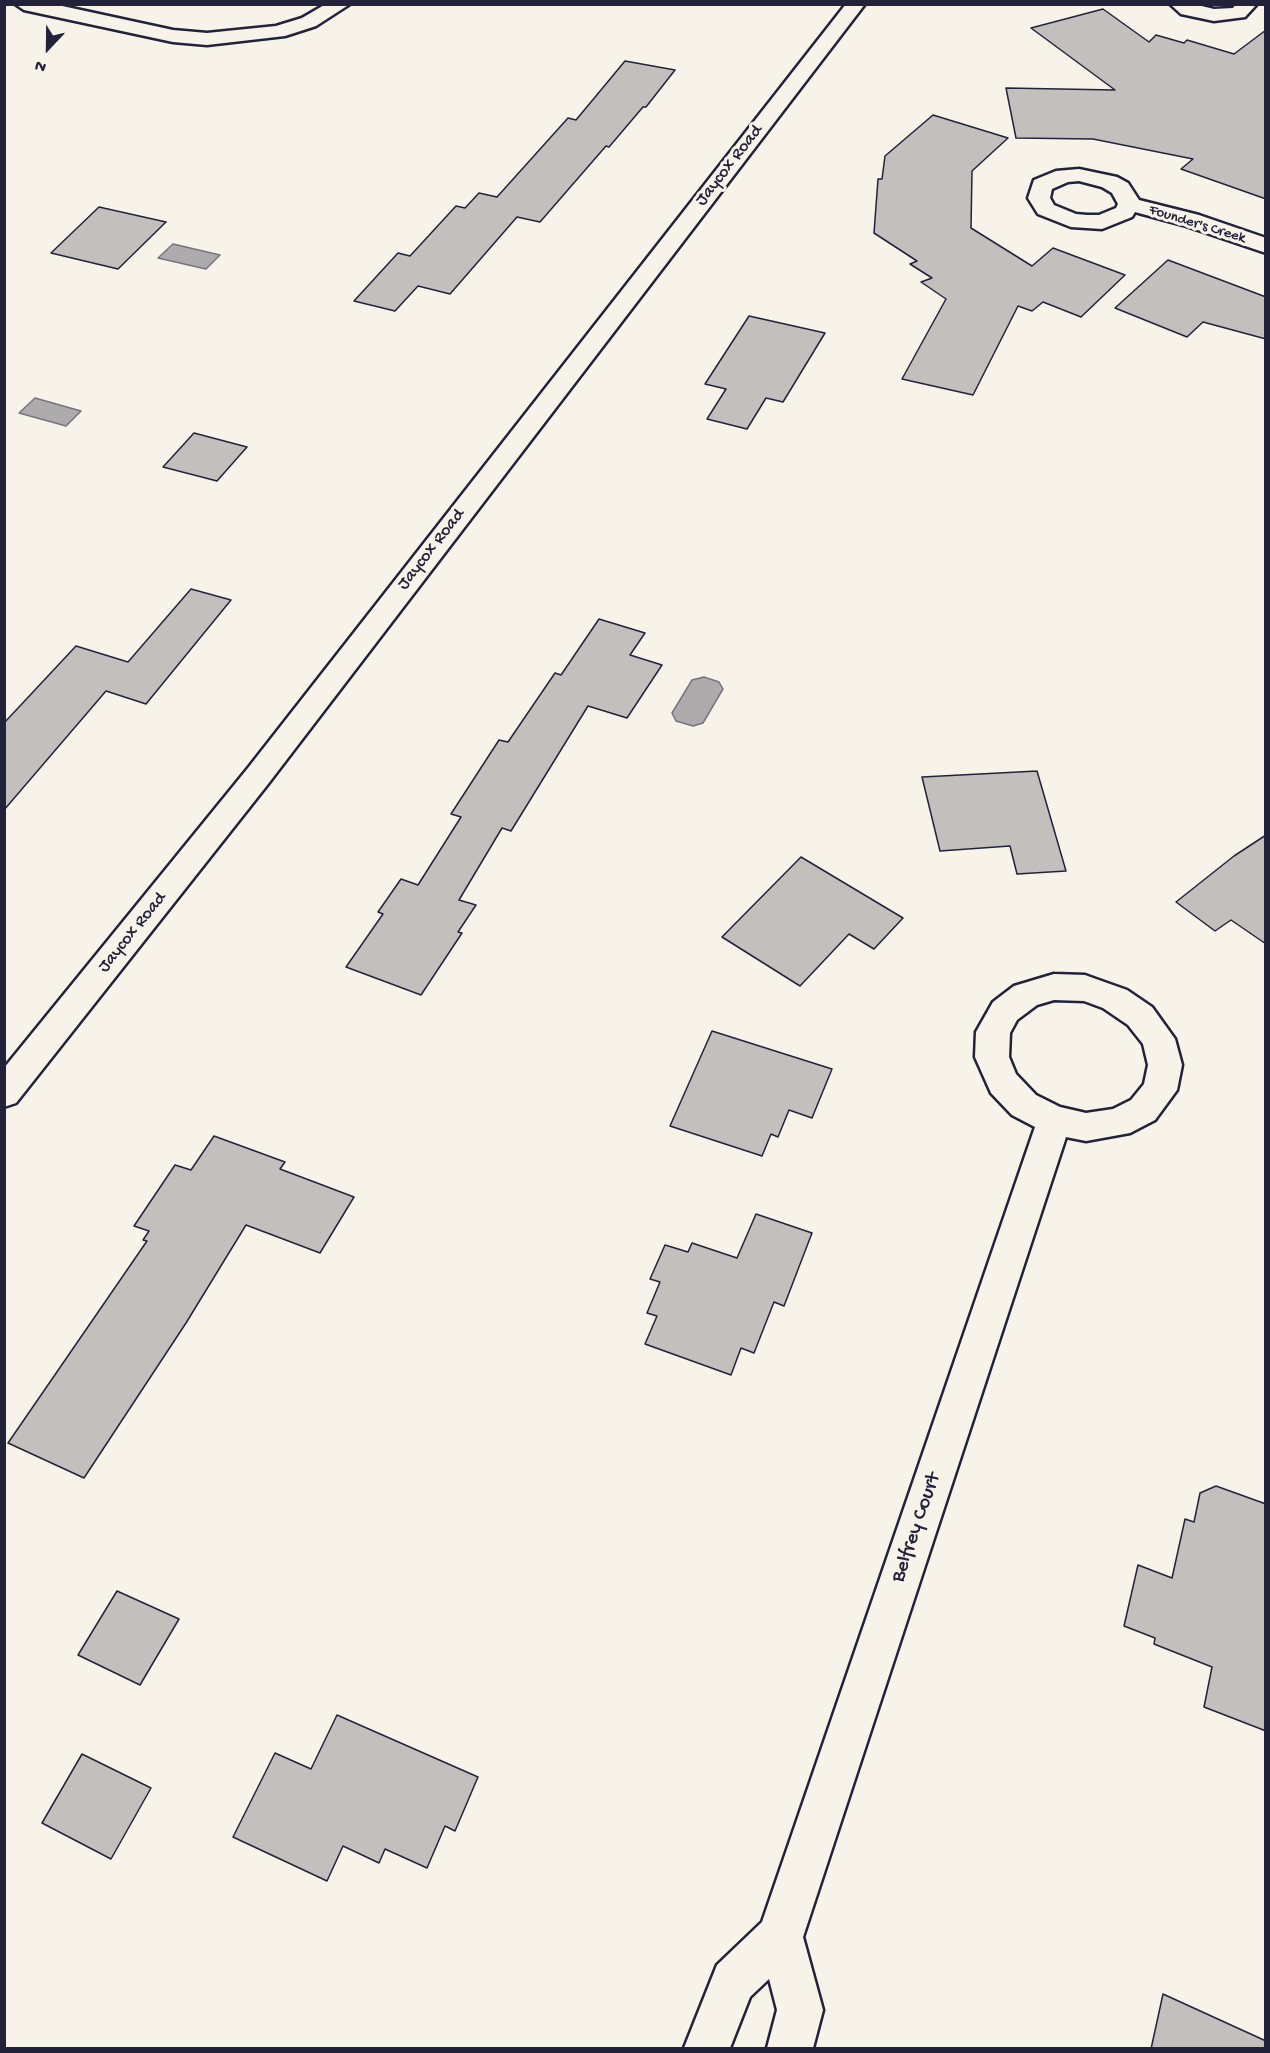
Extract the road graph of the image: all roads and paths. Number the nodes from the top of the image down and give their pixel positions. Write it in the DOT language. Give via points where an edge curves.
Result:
graph roads {
  1 [pos="24,4"];
  2 [pos="341,4"];
  3 [pos="856,4"];
  4 [pos="1179,4"];
  5 [pos="1247,6"];
  6 [pos="1266,16"];
  7 [pos="1129,204"];
  8 [pos="1266,246"];
  9 [pos="4,1094"];
  10 [pos="1054,1120"];
  11 [pos="780,1937"];
  12 [pos="707,2049"];
  13 [pos="790,2049"];
  1 -- 2 [label="street" via="173,36 207,39 278,32 309,22"];
  3 -- 9 [label="street, Jaycox Road" via="258,776"];
  4 -- 5 [label="street" via="1188,10 1214,15 1238,13"];
  5 -- 6 [label="street"];
  7 -- 8 [label="street, Founder's Creek"];
  10 -- 10 [label="street" via="1086,1127 1118,1123 1143,1110 1160,1090 1165,1065 1158,1039 1140,1016 1115,999 1085,988 1054,987 1026,995 1005,1011 993,1032 992,1057 1004,1083 1024,1105"];
  10 -- 11 [label="street, Belfrey Court"];
  11 -- 12 [label="street, Belfrey Court" via="733,1981"];
  11 -- 13 [label="street" via="800,2010"];
}
